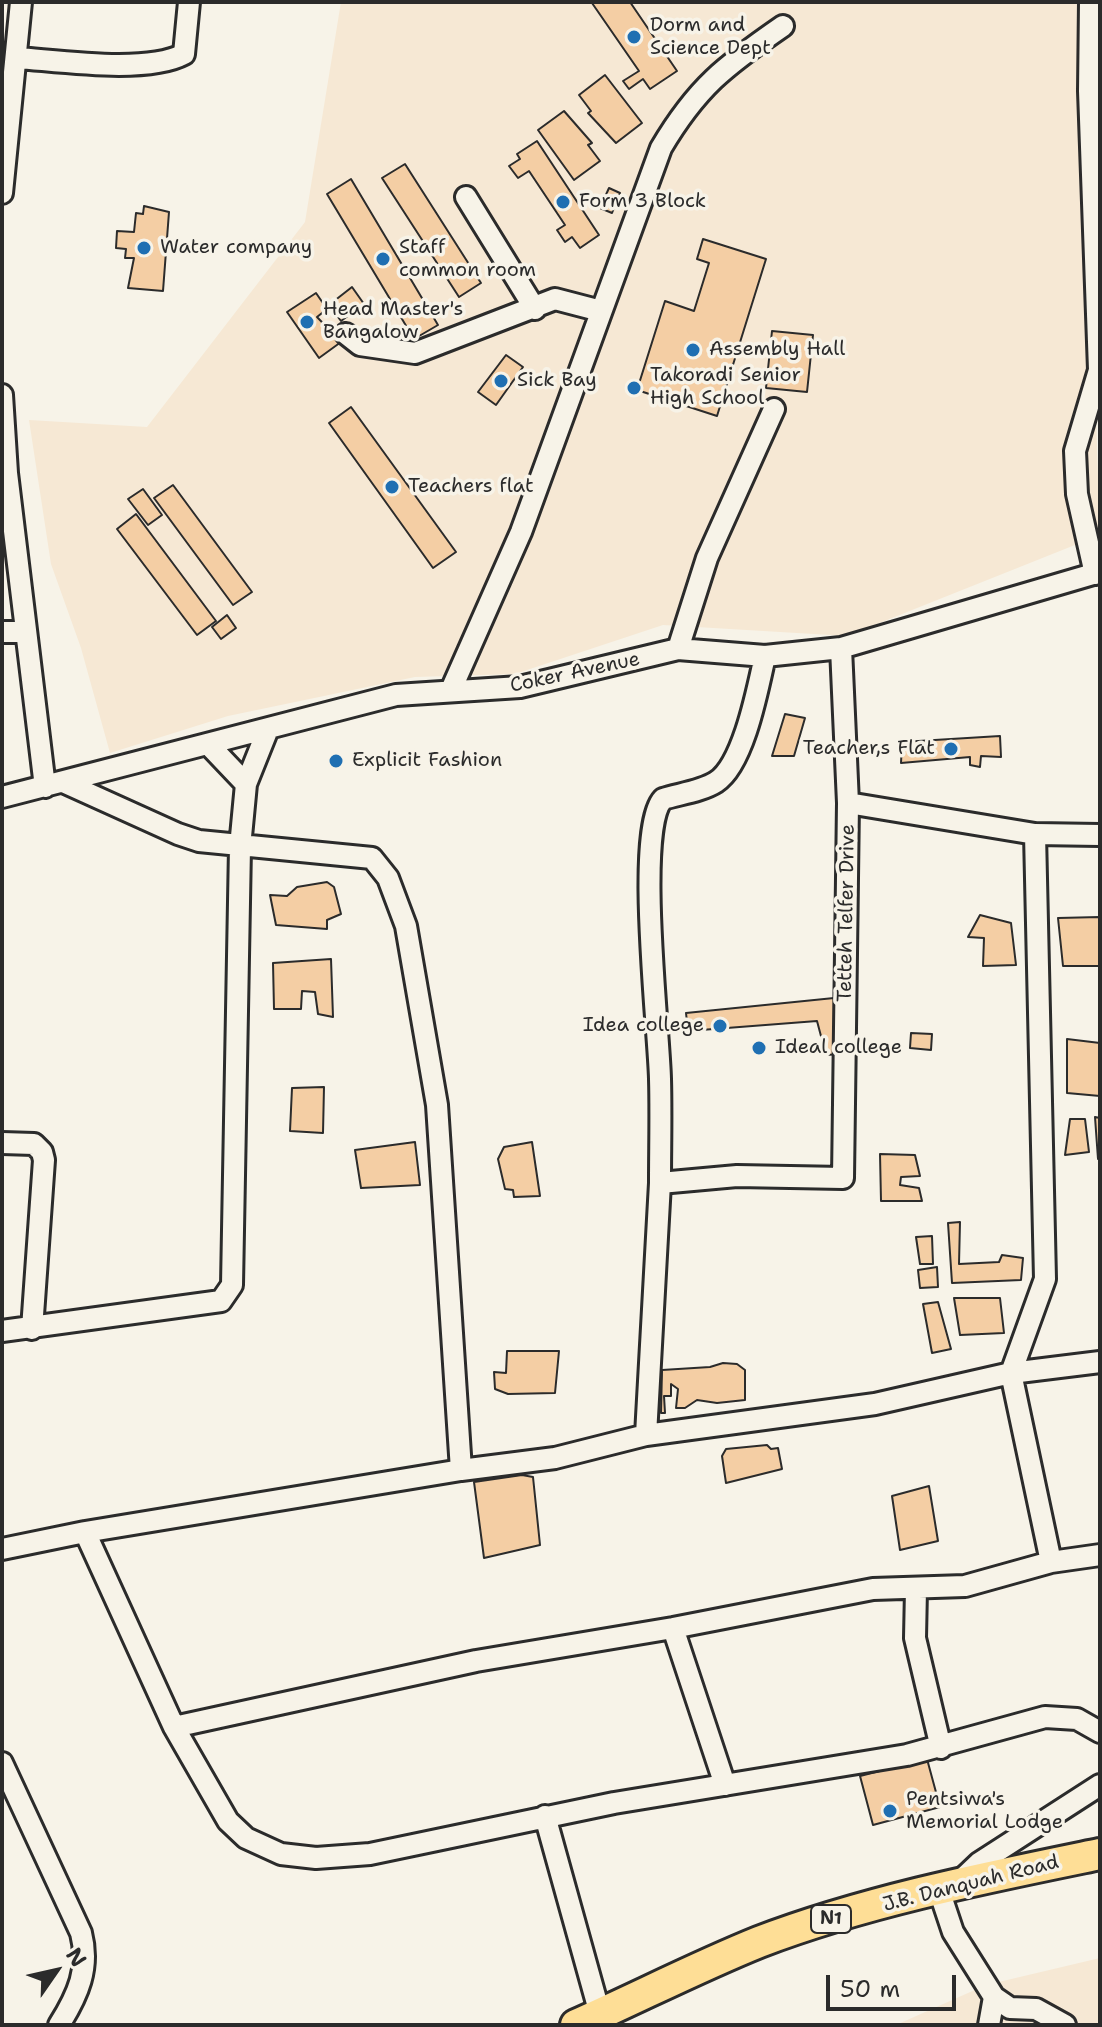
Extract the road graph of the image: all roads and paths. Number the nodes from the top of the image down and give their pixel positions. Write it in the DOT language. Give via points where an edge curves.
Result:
graph roads {
  1 [pos="21,2"];
  2 [pos="189,2"];
  3 [pos="1090,2"];
  4 [pos="783,26"];
  5 [pos="18,58"];
  6 [pos="1095,92"];
  7 [pos="2,193"];
  8 [pos="466,197"];
  9 [pos="535,309"];
  10 [pos="601,311"];
  11 [pos="346,334"];
  12 [pos="2,395"];
  13 [pos="774,409"];
  14 [pos="1097,573"];
  15 [pos="2,632"];
  16 [pos="26,632"];
  17 [pos="841,648"];
  18 [pos="678,649"];
  19 [pos="765,656"];
  20 [pos="451,690"];
  21 [pos="268,729"];
  22 [pos="208,744"];
  23 [pos="54,784"];
  24 [pos="246,784"];
  25 [pos="2,797"];
  26 [pos="848,803"];
  27 [pos="1035,834"];
  28 [pos="1100,835"];
  29 [pos="240,847"];
  30 [pos="2,1143"];
  31 [pos="660,1183"];
  32 [pos="32,1329"];
  33 [pos="2,1331"];
  34 [pos="1100,1362"];
  35 [pos="1011,1373"];
  36 [pos="646,1435"];
  37 [pos="461,1470"];
  38 [pos="85,1532"];
  39 [pos="2,1549"];
  40 [pos="1100,1555"];
  41 [pos="1051,1562"];
  42 [pos="916,1589"];
  43 [pos="673,1628"];
  44 [pos="174,1727"];
  45 [pos="1100,1732"];
  46 [pos="941,1748"];
  47 [pos="2,1763"];
  48 [pos="725,1785"];
  49 [pos="1100,1785"];
  50 [pos="545,1816"];
  51 [pos="1100,1854"];
  52 [pos="948,1888"];
  53 [pos="994,1997"];
  54 [pos="588,2020"];
  55 [pos="59,2025"];
  56 [pos="989,2025"];
  57 [pos="1065,2025"];
  1 -- 5 [label="street"];
  2 -- 5 [label="street" via="184,54 174,60 110,65"];
  3 -- 6 [label="street"];
  4 -- 10 [label="street" via="723,66 683,112 661,148"];
  5 -- 7 [label="street"];
  6 -- 14 [label="street" via="1099,370 1075,451 1077,494"];
  8 -- 9 [label="street"];
  9 -- 10 [label="street" via="555,299"];
  9 -- 11 [label="street" via="415,353 360,345"];
  10 -- 20 [label="street" via="521,532"];
  12 -- 16 [label="street"];
  13 -- 18 [label="street" via="707,558"];
  14 -- 17 [label="street, Coker Avenue"];
  15 -- 16 [label="street"];
  16 -- 23 [label="street"];
  17 -- 19 [label="street, Coker Avenue"];
  17 -- 26 [label="street, Tetteh Telfer Drive"];
  18 -- 19 [label="street, Coker Avenue"];
  18 -- 20 [label="street, Coker Avenue" via="520,687"];
  19 -- 31 [label="street" via="748,729 723,776 663,799 652,818"];
  20 -- 21 [label="street, Coker Avenue" via="396,695"];
  21 -- 22 [label="street, Coker Avenue"];
  21 -- 24 [label="street"];
  22 -- 23 [label="street, Coker Avenue"];
  22 -- 24 [label="street"];
  23 -- 25 [label="street, Coker Avenue"];
  23 -- 29 [label="street" via="178,834"];
  24 -- 29 [label="street"];
  26 -- 27 [label="street"];
  26 -- 31 [label="street, Tetteh Telfer Drive" via="843,1178 737,1176"];
  27 -- 28 [label="street"];
  27 -- 35 [label="street" via="1045,1279"];
  29 -- 32 [label="street" via="232,1285 221,1301"];
  29 -- 37 [label="street" via="372,858 388,878 406,926 437,1105"];
  30 -- 32 [label="street" via="34,1144 44,1160"];
  31 -- 36 [label="street"];
  32 -- 33 [label="street"];
  34 -- 35 [label="street"];
  35 -- 36 [label="street" via="875,1404"];
  35 -- 41 [label="street"];
  36 -- 37 [label="street" via="555,1458"];
  37 -- 38 [label="street"];
  38 -- 39 [label="street"];
  38 -- 44 [label="street"];
  40 -- 41 [label="street"];
  41 -- 42 [label="street" via="965,1586"];
  42 -- 43 [label="street" via="873,1589"];
  42 -- 46 [label="street" via="915,1638"];
  43 -- 44 [label="street" via="476,1661"];
  43 -- 48 [label="street"];
  44 -- 50 [label="street" via="228,1821 246,1838 281,1854 370,1854"];
  45 -- 46 [label="street" via="1077,1719 1045,1717"];
  46 -- 48 [label="street"];
  47 -- 55 [label="street" via="81,1933 84,1976"];
  48 -- 50 [label="street"];
  49 -- 52 [label="street"];
  50 -- 54 [label="street"];
  51 -- 52 [label="highway, J.B. Danquah Road / N1"];
  52 -- 53 [label="street" via="953,1932"];
  52 -- 54 [label="highway, J.B. Danquah Road / N1" via="759,1942"];
  53 -- 56 [label="street"];
  53 -- 57 [label="street" via="1010,2008 1036,2009"];
}
